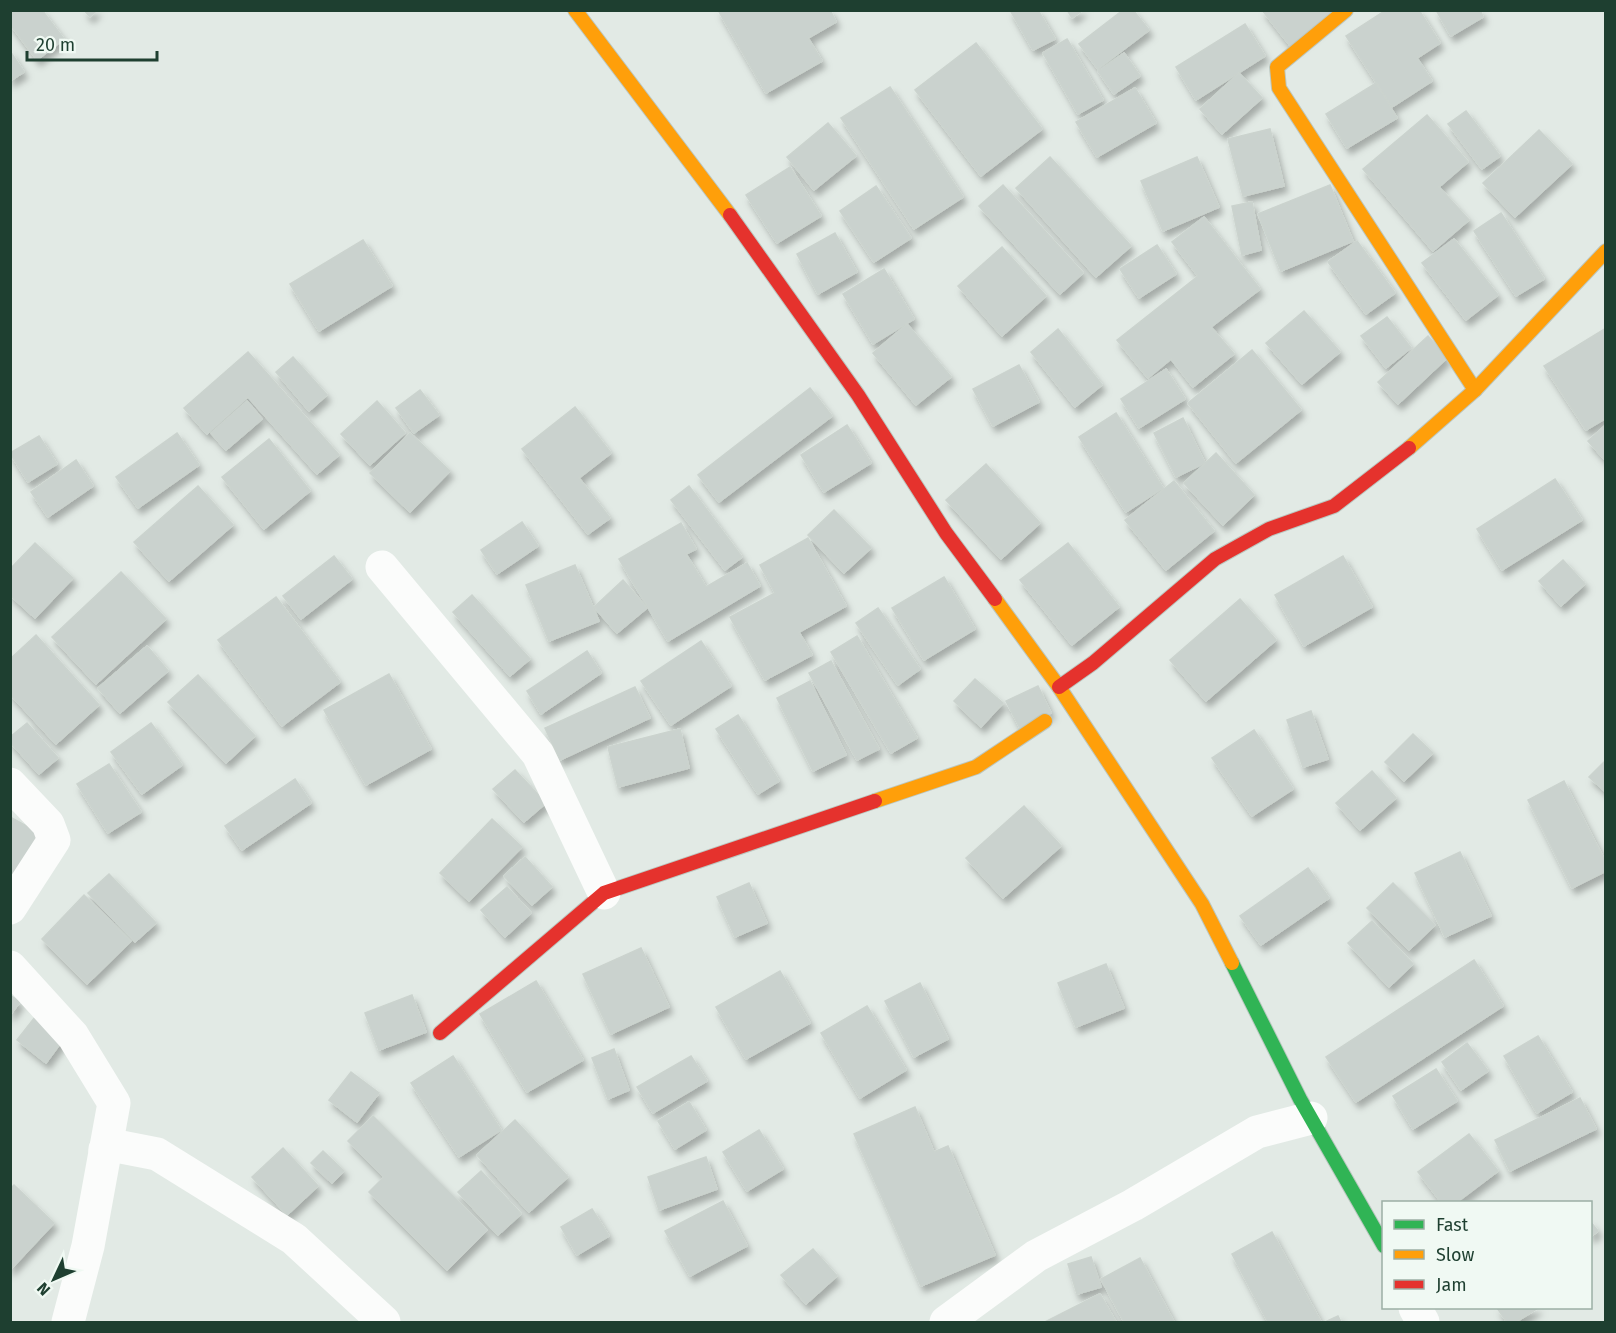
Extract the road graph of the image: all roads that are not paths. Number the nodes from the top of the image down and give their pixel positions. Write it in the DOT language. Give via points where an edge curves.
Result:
graph roads {
  1 [pos="575,10"];
  2 [pos="1346,10"];
  3 [pos="1605,251"];
  4 [pos="1475,390"];
  5 [pos="382,567"];
  6 [pos="1059,687"];
  7 [pos="1045,721"];
  8 [pos="10,784"];
  9 [pos="604,893"];
  10 [pos="10,908"];
  11 [pos="10,967"];
  12 [pos="440,1033"];
  13 [pos="1311,1118"];
  14 [pos="106,1153"];
  15 [pos="1382,1244"];
  16 [pos="1416,1309"];
  17 [pos="68,1323"];
  18 [pos="384,1323"];
  19 [pos="946,1323"];
  20 [pos="1423,1323"];
  1 -- 6 [label="street" via="727,211 858,395 945,533"];
  2 -- 4 [label="street" via="1277,67 1279,88"];
  3 -- 4 [label="street"];
  4 -- 6 [label="street" via="1378,474 1334,506 1269,529 1215,559 1093,663"];
  5 -- 9 [label="street" via="538,754"];
  6 -- 13 [label="street" via="1202,904"];
  7 -- 9 [label="street" via="976,766"];
  8 -- 10 [label="street" via="48,824 54,840"];
  9 -- 12 [label="street"];
  11 -- 14 [label="street" via="73,1035 114,1103"];
  13 -- 15 [label="street"];
  13 -- 19 [label="street" via="1257,1132 1036,1256"];
  14 -- 17 [label="street"];
  14 -- 18 [label="street" via="111,1145 157,1154 294,1239"];
  16 -- 20 [label="street"];
}
